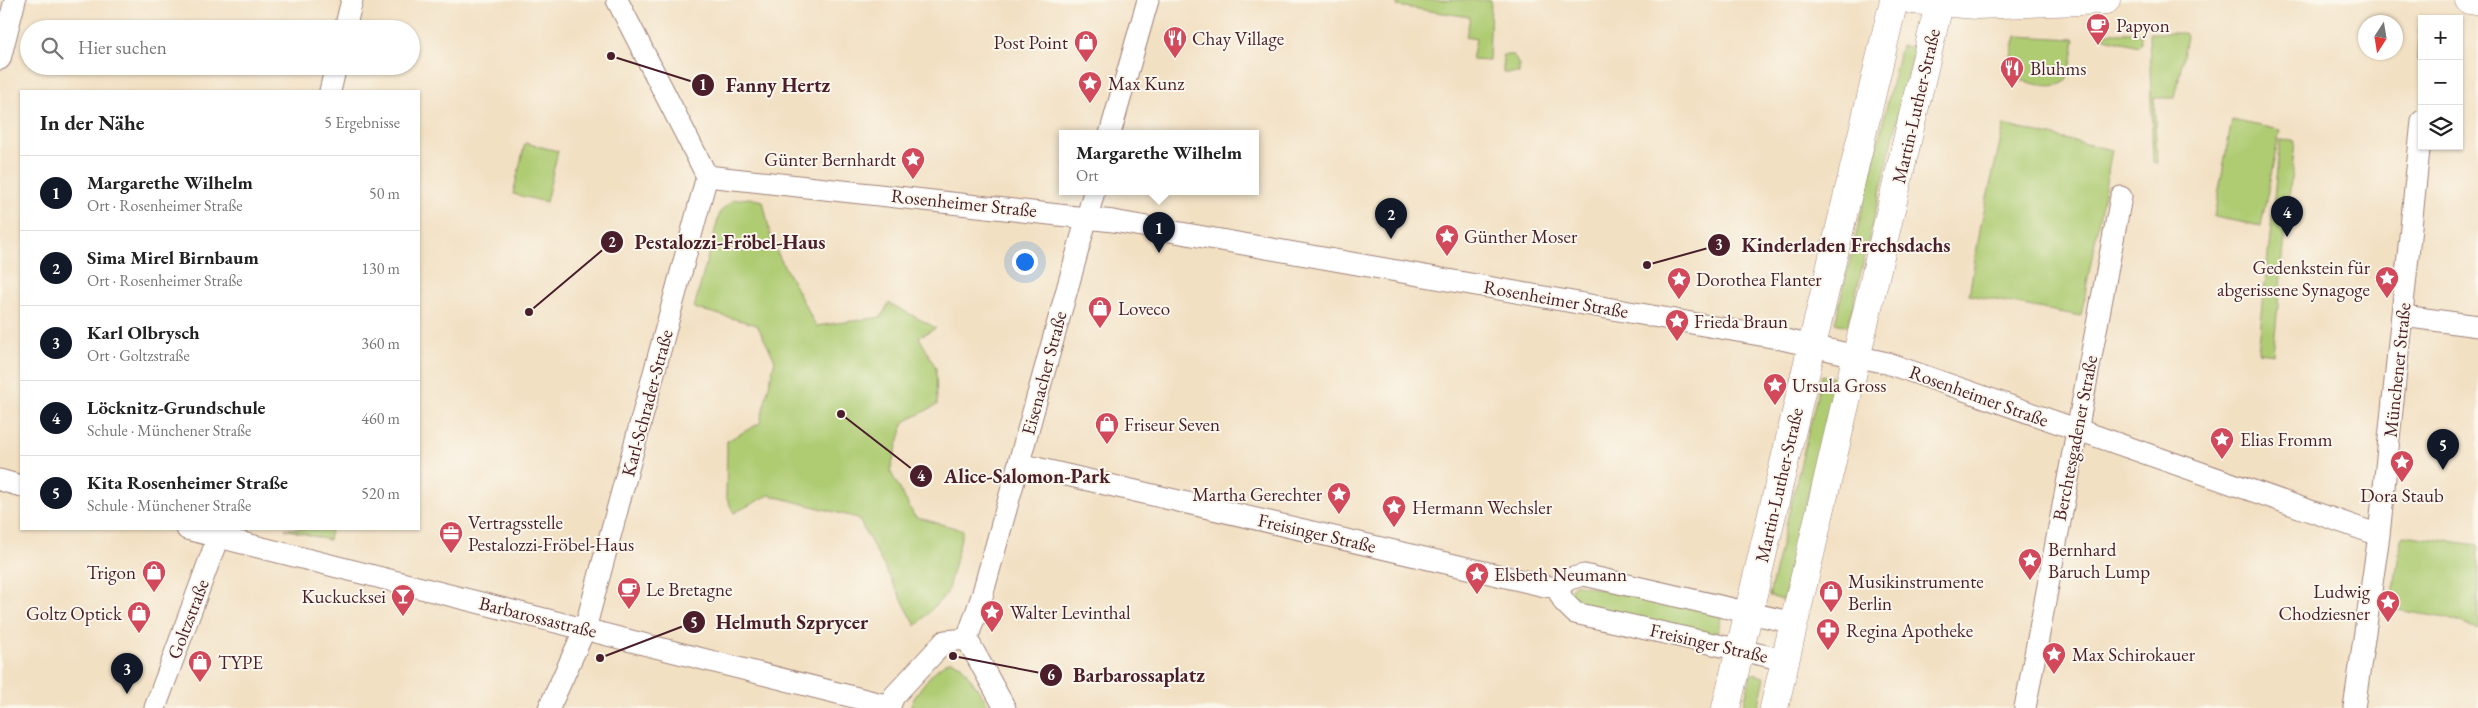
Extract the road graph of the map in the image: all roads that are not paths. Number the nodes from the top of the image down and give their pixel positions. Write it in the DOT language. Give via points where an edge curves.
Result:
graph roads {
  1 [pos="16,0"];
  2 [pos="352,0"];
  3 [pos="617,0"];
  4 [pos="1148,0"];
  5 [pos="1894,0"];
  6 [pos="1912,0"];
  7 [pos="2106,0"];
  8 [pos="2469,0"];
  9 [pos="2478,0"];
  10 [pos="1940,1"];
  11 [pos="347,20"];
  12 [pos="0,59"];
  13 [pos="334,75"];
  14 [pos="330,90"];
  15 [pos="1111,130"];
  16 [pos="2419,150"];
  17 [pos="707,176"];
  18 [pos="1093,195"];
  19 [pos="2121,198"];
  20 [pos="1087,217"];
  21 [pos="2403,316"];
  22 [pos="2478,326"];
  23 [pos="1812,346"];
  24 [pos="1858,356"];
  25 [pos="2077,430"];
  26 [pos="1019,464"];
  27 [pos="0,480"];
  28 [pos="20,486"];
  29 [pos="195,530"];
  30 [pos="219,533"];
  31 [pos="2378,535"];
  32 [pos="1557,588"];
  33 [pos="1749,613"];
  34 [pos="1794,623"];
  35 [pos="585,629"];
  36 [pos="967,639"];
  37 [pos="1740,650"];
  38 [pos="1785,660"];
  39 [pos="889,707"];
  40 [pos="155,708"];
  41 [pos="549,708"];
  42 [pos="1005,708"];
  43 [pos="1726,708"];
  44 [pos="1774,708"];
  45 [pos="2025,708"];
  46 [pos="2354,708"];
  1 -- 12 [label="street"];
  2 -- 11 [label="street"];
  3 -- 17 [label="street"];
  4 -- 15 [label="street"];
  5 -- 23 [label="main road, Martin-Luther-Straße"];
  6 -- 10 [label="main road"];
  7 -- 10 [label="main road" via="1977,5"];
  8 -- 9 [label="main road"];
  10 -- 24 [label="main road, Martin-Luther-Straße"];
  13 -- 14 [label="street"];
  16 -- 21 [label="street, Münchener Straße"];
  17 -- 20 [label="street, Rosenheimer Straße"];
  17 -- 35 [label="street, Karl-Schrader-Straße"];
  18 -- 20 [label="street, Eisenacher Straße"];
  19 -- 25 [label="street, Berchtesgadener Straße"];
  20 -- 23 [label="street, Rosenheimer Straße"];
  20 -- 26 [label="street, Eisenacher Straße"];
  21 -- 22 [label="street"];
  21 -- 31 [label="street, Münchener Straße"];
  23 -- 24 [label="street, Rosenheimer Straße"];
  23 -- 33 [label="main road, Martin-Luther-Straße"];
  24 -- 25 [label="street, Rosenheimer Straße" via="1887,363"];
  24 -- 34 [label="main road, Martin-Luther-Straße"];
  25 -- 31 [label="street, Rosenheimer Straße"];
  25 -- 45 [label="street, Berchtesgadener Straße"];
  26 -- 32 [label="street, Freisinger Straße"];
  26 -- 36 [label="street, Eisenacher Straße"];
  27 -- 28 [label="street"];
  29 -- 30 [label="street, Barbarossastraße"];
  30 -- 35 [label="street, Barbarossastraße"];
  30 -- 40 [label="street, Goltzstraße"];
  31 -- 46 [label="street, Münchener Straße"];
  32 -- 33 [label="street, Freisinger Straße" via="1584,575"];
  32 -- 37 [label="street, Freisinger Straße" via="1564,602 1575,612"];
  33 -- 34 [label="street, Freisinger Straße"];
  33 -- 37 [label="main road, Martin-Luther-Straße"];
  34 -- 38 [label="main road, Martin-Luther-Straße"];
  35 -- 39 [label="street, Barbarossastraße"];
  35 -- 41 [label="street, Karl-Schrader-Straße"];
  36 -- 39 [label="street" via="945,641 894,696"];
  36 -- 42 [label="street"];
  37 -- 38 [label="street, Freisinger Straße"];
  37 -- 43 [label="main road, Martin-Luther-Straße"];
  38 -- 44 [label="main road, Martin-Luther-Straße"];
}
